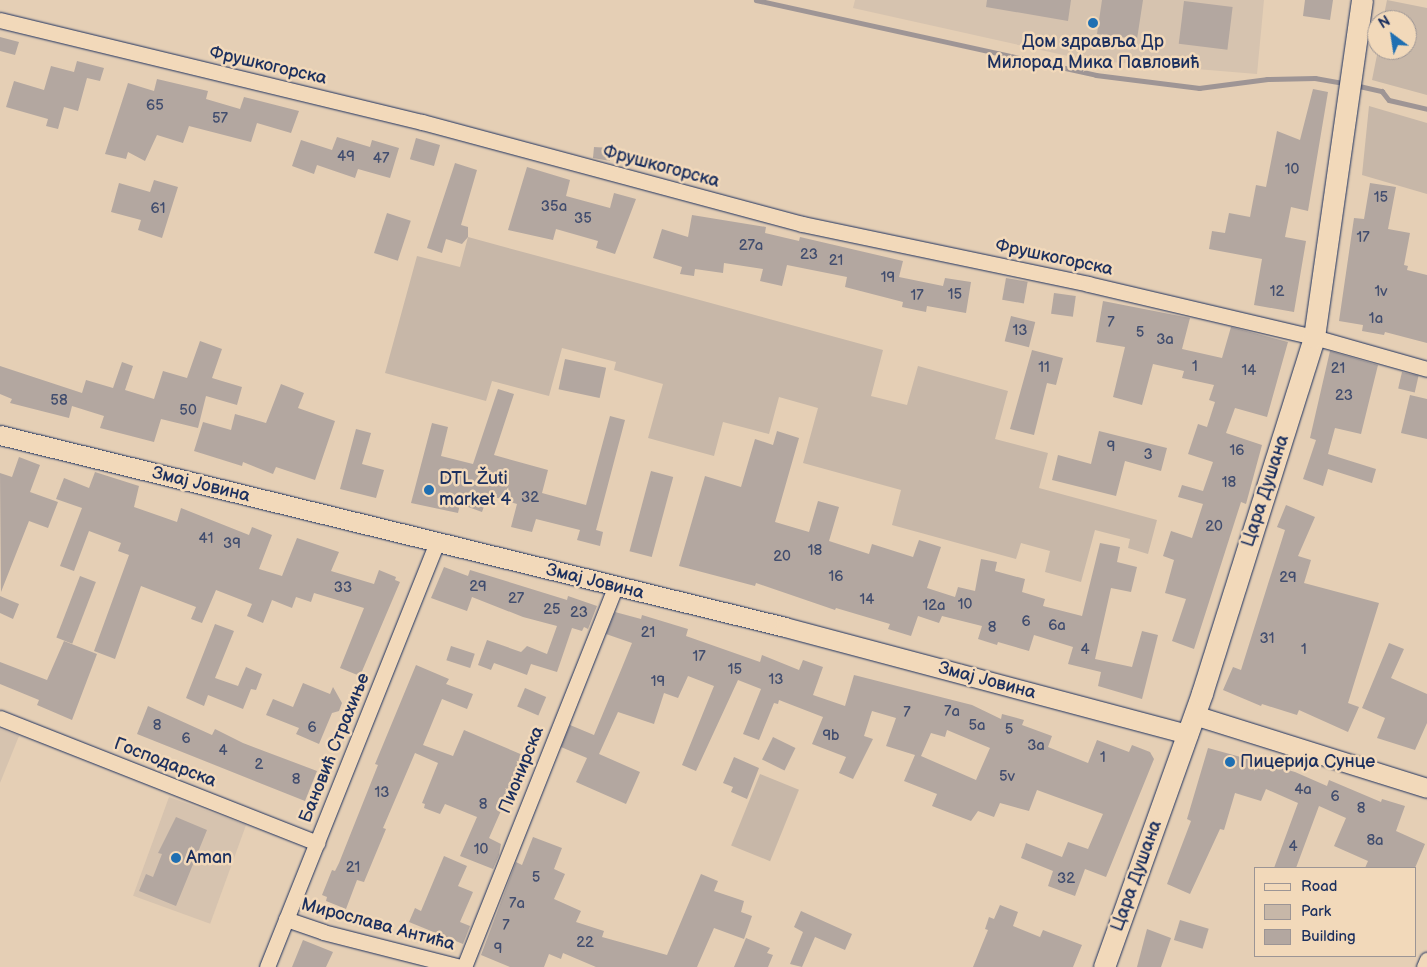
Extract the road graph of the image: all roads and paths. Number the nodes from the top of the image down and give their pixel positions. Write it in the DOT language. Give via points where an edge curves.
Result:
graph roads {
  1 [pos="1362,0"];
  2 [pos="0,20"];
  3 [pos="1314,337"];
  4 [pos="1427,369"];
  5 [pos="0,435"];
  6 [pos="437,543"];
  7 [pos="615,587"];
  8 [pos="0,718"];
  9 [pos="1191,724"];
  10 [pos="1427,788"];
  11 [pos="317,842"];
  12 [pos="286,919"];
  13 [pos="1427,960"];
  14 [pos="267,967"];
  15 [pos="460,967"];
  16 [pos="464,967"];
  17 [pos="1104,967"];
  18 [pos="1424,967"];
  1 -- 3 [label="main road, Цара Душана"];
  2 -- 3 [label="street, Фрушкогорска" via="422,122 802,224 1088,284"];
  3 -- 4 [label="street, Фрушкогорска"];
  3 -- 9 [label="main road, Цара Душана"];
  5 -- 6 [label="street, Змај Јовина"];
  6 -- 7 [label="street, Змај Јовина"];
  6 -- 11 [label="street, Бановић Страхиње"];
  7 -- 9 [label="street, Змај Јовина"];
  7 -- 16 [label="street, Пионирска"];
  8 -- 11 [label="street, Господарска"];
  9 -- 10 [label="street, Змај Јовина"];
  9 -- 17 [label="main road, Цара Душана"];
  11 -- 12 [label="street, Бановић Страхиње"];
  12 -- 14 [label="street, Бановић Страхиње"];
  12 -- 15 [label="street, Мирослава Антића" via="323,932"];
  13 -- 18 [label="street"];
}
